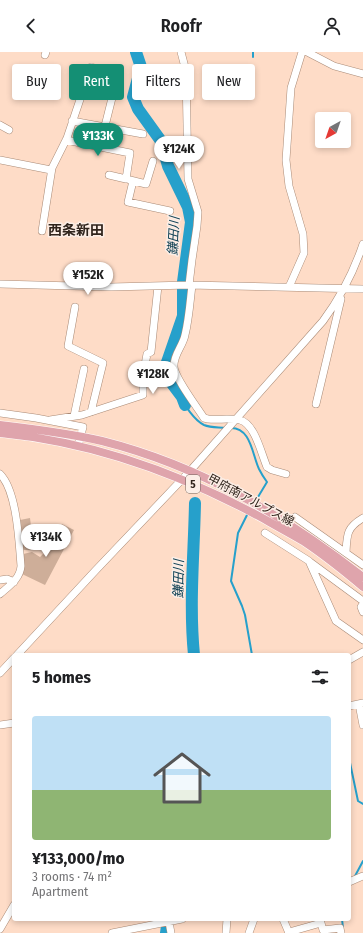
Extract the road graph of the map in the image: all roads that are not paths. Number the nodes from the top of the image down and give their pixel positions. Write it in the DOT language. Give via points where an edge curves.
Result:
graph roads {
  1 [pos="181,52"];
  2 [pos="302,52"];
  3 [pos="307,52"];
  4 [pos="363,74"];
  5 [pos="72,121"];
  6 [pos="0,125"];
  7 [pos="105,126"];
  8 [pos="9,130"];
  9 [pos="143,134"];
  10 [pos="66,140"];
  11 [pos="0,160"];
  12 [pos="153,161"];
  13 [pos="51,170"];
  14 [pos="109,175"];
  15 [pos="129,180"];
  16 [pos="170,211"];
  17 [pos="42,231"];
  18 [pos="363,244"];
  19 [pos="0,284"];
  20 [pos="190,285"];
  21 [pos="158,286"];
  22 [pos="288,287"];
  23 [pos="343,289"];
  24 [pos="363,289"];
  25 [pos="74,307"];
  26 [pos="84,369"];
  27 [pos="316,404"];
  28 [pos="91,412"];
  29 [pos="0,413"];
  30 [pos="74,416"];
  31 [pos="50,420"];
  32 [pos="234,421"];
  33 [pos="0,425"];
  34 [pos="0,432"];
  35 [pos="80,437"];
  36 [pos="78,446"];
  37 [pos="190,471"];
  38 [pos="0,474"];
  39 [pos="286,474"];
  40 [pos="182,479"];
  41 [pos="295,517"];
  42 [pos="363,518"];
  43 [pos="265,534"];
  44 [pos="346,553"];
  45 [pos="309,561"];
  46 [pos="363,565"];
  47 [pos="363,577"];
  48 [pos="0,580"];
  49 [pos="14,582"];
  50 [pos="363,587"];
  51 [pos="0,594"];
  52 [pos="363,601"];
  53 [pos="363,604"];
  54 [pos="363,612"];
  55 [pos="363,640"];
  56 [pos="363,652"];
  57 [pos="19,653"];
  58 [pos="351,659"];
  59 [pos="12,660"];
  60 [pos="0,673"];
  61 [pos="361,704"];
  62 [pos="351,706"];
  63 [pos="12,723"];
  64 [pos="0,725"];
  65 [pos="363,725"];
  66 [pos="363,876"];
  67 [pos="351,881"];
  68 [pos="12,908"];
  69 [pos="173,921"];
  70 [pos="227,921"];
  71 [pos="253,921"];
  72 [pos="284,921"];
  73 [pos="321,921"];
  74 [pos="150,922"];
  75 [pos="169,922"];
  76 [pos="0,929"];
  77 [pos="289,932"];
  78 [pos="112,933"];
  79 [pos="171,933"];
  80 [pos="226,933"];
  81 [pos="249,933"];
  82 [pos="341,933"];
  1 -- 20 [label="street" via="186,71 188,179 198,212"];
  2 -- 22 [label="street" via="291,88 286,160 289,186 303,234 304,253"];
  3 -- 4 [label="street" via="334,66"];
  5 -- 7 [label="street"];
  5 -- 7 [label="street" via="91,67 118,74"];
  5 -- 10 [label="street"];
  6 -- 8 [label="street"];
  7 -- 9 [label="street"];
  10 -- 13 [label="street"];
  10 -- 15 [label="street" via="130,153"];
  11 -- 13 [label="street"];
  12 -- 15 [label="street" via="146,184"];
  13 -- 17 [label="street"];
  14 -- 15 [label="street"];
  15 -- 16 [label="street" via="128,202"];
  18 -- 23 [label="street"];
  19 -- 21 [label="street"];
  20 -- 21 [label="street"];
  20 -- 22 [label="street"];
  20 -- 32 [label="street" via="185,337 177,353 174,368 204,418"];
  21 -- 28 [label="street" via="151,352 147,354 143,376 143,395"];
  22 -- 23 [label="street"];
  23 -- 24 [label="street"];
  23 -- 27 [label="street"];
  23 -- 32 [label="street" via="323,321"];
  25 -- 28 [label="street" via="68,346 104,363"];
  26 -- 30 [label="street"];
  28 -- 30 [label="street"];
  29 -- 31 [label="street"];
  30 -- 31 [label="street"];
  31 -- 35 [label="street" via="83,427"];
  32 -- 37 [label="street"];
  32 -- 39 [label="street" via="246,423 251,428 267,467"];
  33 -- 35 [label="main road, 甲府南アルプス線 / 5"];
  34 -- 36 [label="main road, 甲府南アルプス線 / 5" via="51,439"];
  35 -- 36 [label="street"];
  35 -- 37 [label="main road, 甲府南アルプス線 / 5" via="132,450"];
  36 -- 40 [label="main road, 甲府南アルプス線 / 5" via="124,458"];
  37 -- 40 [label="street"];
  37 -- 47 [label="main road, 甲府南アルプス線 / 5" via="259,505 326,548"];
  38 -- 49 [label="street" via="8,488 16,517 21,573"];
  40 -- 50 [label="main road, 甲府南アルプス線 / 5" via="233,503 302,541"];
  40 -- 57 [label="street"];
  41 -- 44 [label="street"];
  42 -- 44 [label="street" via="351,527 347,534"];
  43 -- 45 [label="street"];
  44 -- 46 [label="street"];
  45 -- 52 [label="street"];
  45 -- 55 [label="street" via="336,621"];
  48 -- 49 [label="street"];
  49 -- 51 [label="street"];
  53 -- 54 [label="street"];
  56 -- 58 [label="street"];
  59 -- 60 [label="street"];
  61 -- 62 [label="street"];
  61 -- 65 [label="street"];
  63 -- 64 [label="street"];
  66 -- 67 [label="street"];
  68 -- 76 [label="street"];
  69 -- 75 [label="street"];
  70 -- 80 [label="street"];
  71 -- 81 [label="street"];
  72 -- 77 [label="street"];
  73 -- 77 [label="street"];
  73 -- 82 [label="street" via="323,930 340,928"];
  74 -- 75 [label="street"];
  74 -- 78 [label="street"];
  75 -- 79 [label="street"];
}
